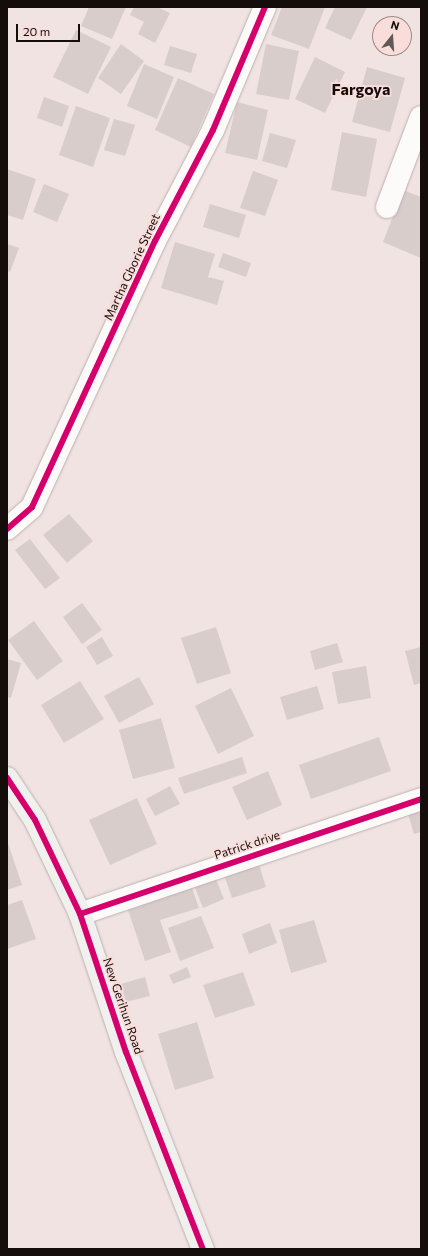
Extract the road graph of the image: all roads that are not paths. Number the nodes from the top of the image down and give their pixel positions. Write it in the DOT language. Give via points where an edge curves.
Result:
graph roads {
  1 [pos="265,7"];
  2 [pos="421,117"];
  3 [pos="387,207"];
  4 [pos="7,529"];
  5 [pos="7,778"];
  6 [pos="421,799"];
  7 [pos="80,914"];
  8 [pos="203,1249"];
  1 -- 4 [label="street, Martha Gborie Street" via="213,130 155,240 32,507"];
  2 -- 3 [label="street"];
  5 -- 7 [label="street, New Gerihun Road" via="35,820"];
  6 -- 7 [label="street, Patrick drive"];
  7 -- 8 [label="street, New Gerihun Road" via="126,1052"];
}
